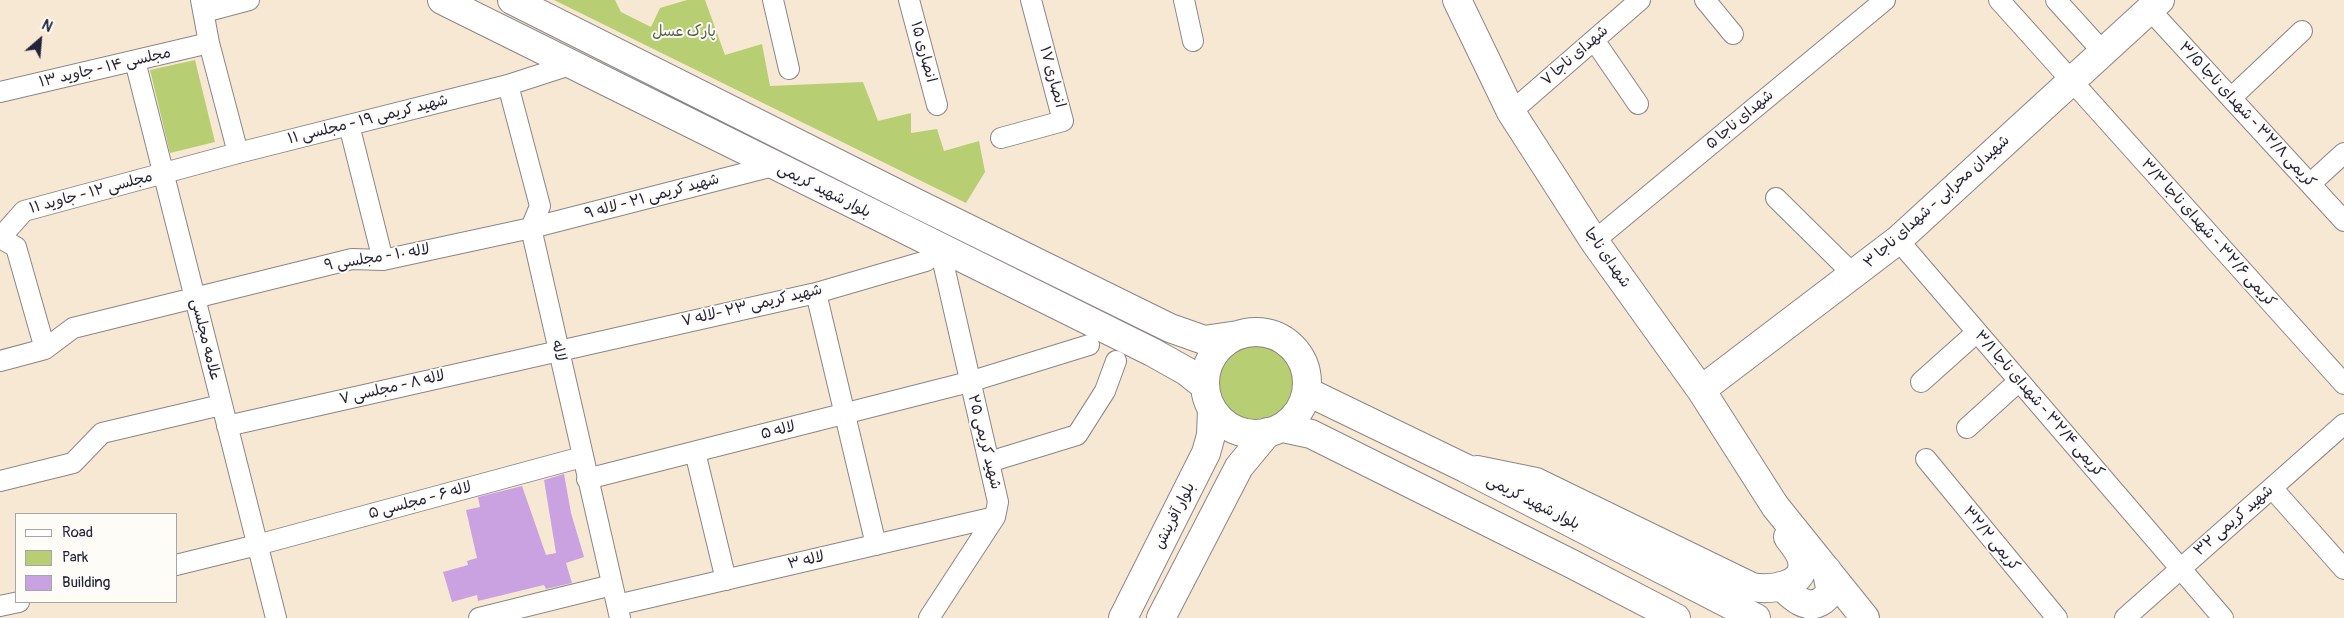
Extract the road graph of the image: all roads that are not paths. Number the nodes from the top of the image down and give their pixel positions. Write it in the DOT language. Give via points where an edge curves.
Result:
graph roads {
  1 [pos="249,0"];
  2 [pos="442,0"];
  3 [pos="512,0"];
  4 [pos="773,0"];
  5 [pos="910,0"];
  6 [pos="1031,0"];
  7 [pos="1184,0"];
  8 [pos="1457,0"];
  9 [pos="1640,0"];
  10 [pos="1705,0"];
  11 [pos="1885,0"];
  12 [pos="1999,0"];
  13 [pos="2056,0"];
  14 [pos="2155,5"];
  15 [pos="202,6"];
  16 [pos="2302,31"];
  17 [pos="1733,34"];
  18 [pos="1594,40"];
  19 [pos="1193,41"];
  20 [pos="209,43"];
  21 [pos="2103,52"];
  22 [pos="135,61"];
  23 [pos="573,64"];
  24 [pos="789,70"];
  25 [pos="2072,81"];
  26 [pos="508,85"];
  27 [pos="0,92"];
  28 [pos="2231,98"];
  29 [pos="1638,104"];
  30 [pos="937,105"];
  31 [pos="1511,112"];
  32 [pos="349,125"];
  33 [pos="1001,138"];
  34 [pos="238,152"];
  35 [pos="2344,153"];
  36 [pos="773,166"];
  37 [pos="163,173"];
  38 [pos="2310,184"];
  39 [pos="1776,198"];
  40 [pos="2344,221"];
  41 [pos="531,228"];
  42 [pos="0,238"];
  43 [pos="1898,240"];
  44 [pos="1594,241"];
  45 [pos="940,248"];
  46 [pos="383,260"];
  47 [pos="1854,275"];
  48 [pos="816,292"];
  49 [pos="195,299"];
  50 [pos="1170,328"];
  51 [pos="1977,332"];
  52 [pos="1238,335"];
  53 [pos="1088,345"];
  54 [pos="45,349"];
  55 [pos="558,350"];
  56 [pos="1152,352"];
  57 [pos="0,361"];
  58 [pos="1116,361"];
  59 [pos="2019,381"];
  60 [pos="969,382"];
  61 [pos="1922,382"];
  62 [pos="2344,384"];
  63 [pos="1701,390"];
  64 [pos="1308,392"];
  65 [pos="1208,397"];
  66 [pos="221,405"];
  67 [pos="845,414"];
  68 [pos="1363,419"];
  69 [pos="2344,424"];
  70 [pos="227,426"];
  71 [pos="1967,428"];
  72 [pos="1275,430"];
  73 [pos="1342,450"];
  74 [pos="695,452"];
  75 [pos="582,458"];
  76 [pos="1926,459"];
  77 [pos="989,462"];
  78 [pos="1465,468"];
  79 [pos="587,479"];
  80 [pos="0,481"];
  81 [pos="2272,488"];
  82 [pos="1775,506"];
  83 [pos="995,518"];
  84 [pos="257,545"];
  85 [pos="876,545"];
  86 [pos="178,565"];
  87 [pos="2180,569"];
  88 [pos="2344,569"];
  89 [pos="1826,570"];
  90 [pos="726,580"];
  91 [pos="612,585"];
  92 [pos="1781,586"];
  93 [pos="15,603"];
  94 [pos="0,606"];
  95 [pos="618,612"];
  96 [pos="276,618"];
  97 [pos="479,618"];
  98 [pos="929,618"];
  99 [pos="1123,618"];
  100 [pos="1161,618"];
  101 [pos="1676,618"];
  102 [pos="1756,618"];
  103 [pos="1866,618"];
  104 [pos="2057,618"];
  105 [pos="2125,618"];
  106 [pos="2223,618"];
  1 -- 15 [label="street"];
  2 -- 23 [label="main road, بلوار شهید کریمی"];
  3 -- 50 [label="main road, بلوار شهید کریمی"];
  4 -- 24 [label="street"];
  5 -- 30 [label="street, انصاری ۱۵"];
  6 -- 33 [label="street, انصاری ۱۷" via="1064,121"];
  7 -- 19 [label="street"];
  8 -- 31 [label="main road, شهدای ناجا"];
  9 -- 18 [label="street, شهدای ناجا ۷"];
  10 -- 17 [label="street"];
  11 -- 44 [label="street, شهدای ناجا ۵"];
  12 -- 25 [label="street, کریمی ۳۲/۶ - شهدای ناجا ۳/۳"];
  13 -- 21 [label="street"];
  14 -- 21 [label="main road, شهیدان محرابی - شهدای ناجا ۳"];
  14 -- 28 [label="street, کریمی ۳۲/۸ - شهدای ناجا ۳/۵"];
  15 -- 20 [label="street"];
  16 -- 28 [label="street"];
  18 -- 29 [label="street"];
  18 -- 31 [label="street, شهدای ناجا ۷"];
  20 -- 22 [label="street, مجلسی ۱۴ - جاوید ۱۳"];
  20 -- 34 [label="street"];
  21 -- 25 [label="main road, شهیدان محرابی - شهدای ناجا ۳"];
  22 -- 27 [label="street, مجلسی ۱۴ - جاوید ۱۳"];
  22 -- 37 [label="street, علامه مجلسی"];
  23 -- 26 [label="street, شهید کریمی ۱۹ - مجلسی ۱۱"];
  23 -- 36 [label="main road, بلوار شهید کریمی"];
  25 -- 43 [label="main road, شهیدان محرابی - شهدای ناجا ۳"];
  25 -- 62 [label="street, کریمی ۳۲/۶ - شهدای ناجا ۳/۳"];
  26 -- 32 [label="street, شهید کریمی ۱۹ - مجلسی ۱۱"];
  26 -- 41 [label="street" via="540,206"];
  28 -- 38 [label="street, کریمی ۳۲/۸ - شهدای ناجا ۳/۵"];
  31 -- 44 [label="main road, شهدای ناجا"];
  32 -- 34 [label="street, شهید کریمی ۱۹ - مجلسی ۱۱"];
  32 -- 46 [label="street"];
  34 -- 37 [label="street, شهید کریمی ۱۹ - مجلسی ۱۱"];
  35 -- 38 [label="street"];
  36 -- 41 [label="street, شهید کریمی ۲۱ - لاله ۹"];
  36 -- 45 [label="main road, بلوار شهید کریمی"];
  37 -- 42 [label="street, مجلسی ۱۲ - جاوید ۱۱" via="24,210"];
  37 -- 49 [label="street, علامه مجلسی"];
  38 -- 40 [label="street, کریمی ۳۲/۸ - شهدای ناجا ۳/۵"];
  39 -- 47 [label="street"];
  41 -- 46 [label="street, لاله ۱۰ - مجلسی ۹"];
  41 -- 55 [label="street, لاله"];
  42 -- 54 [label="street" via="16,246"];
  43 -- 47 [label="main road, شهیدان محرابی - شهدای ناجا ۳"];
  43 -- 51 [label="street, کریمی ۳۲/۴ - شهدای ناجا ۳/۱"];
  44 -- 63 [label="main road, شهدای ناجا"];
  45 -- 48 [label="street, شهید کریمی ۲۳ -لاله ۷" via="926,261"];
  45 -- 56 [label="main road, بلوار شهید کریمی"];
  45 -- 60 [label="street, شهید کریمی ۲۵"];
  46 -- 49 [label="street, لاله ۱۰ - مجلسی ۹" via="352,259"];
  47 -- 63 [label="main road, شهیدان محرابی - شهدای ناجا ۳"];
  48 -- 55 [label="street, شهید کریمی ۲۳ -لاله ۷"];
  48 -- 67 [label="street"];
  49 -- 54 [label="street, لاله ۱۰ - مجلسی ۹" via="73,328"];
  49 -- 66 [label="street, علامه مجلسی"];
  50 -- 52 [label="main road, بلوار شهید کریمی" via="1204,340"];
  50 -- 56 [label="main road" via="1180,339 1175,354 1170,358"];
  51 -- 59 [label="street, کریمی ۳۲/۴ - شهدای ناجا ۳/۱"];
  51 -- 61 [label="street"];
  52 -- 64 [label="main road" via="1261,332 1283,339 1303,362 1308,376"];
  52 -- 65 [label="main road" via="1213,355 1207,369"];
  53 -- 60 [label="street, لاله ۵"];
  54 -- 57 [label="street"];
  55 -- 70 [label="street, لاله ۸ - مجلسی ۷"];
  55 -- 75 [label="street, لاله"];
  56 -- 65 [label="main road, بلوار شهید کریمی" via="1186,371"];
  58 -- 77 [label="street" via="1105,391 1077,435"];
  59 -- 71 [label="street"];
  59 -- 87 [label="street, کریمی ۳۲/۴ - شهدای ناجا ۳/۱"];
  60 -- 67 [label="street, لاله ۵"];
  60 -- 77 [label="street, شهید کریمی ۲۵"];
  63 -- 82 [label="main road, شهدای ناجا"];
  64 -- 68 [label="main road, بلوار شهید کریمی"];
  64 -- 72 [label="main road" via="1295,418"];
  65 -- 72 [label="main road" via="1220,420 1231,428 1258,435"];
  65 -- 99 [label="main road, بلوار آفرینش" via="1211,435 1206,453"];
  66 -- 70 [label="street, علامه مجلسی"];
  66 -- 80 [label="street" via="102,433 73,463"];
  67 -- 74 [label="street, لاله ۵"];
  67 -- 85 [label="street"];
  68 -- 73 [label="main road" via="1342,427 1338,441"];
  68 -- 78 [label="main road, بلوار شهید کریمی"];
  69 -- 81 [label="street, شهید کریمی ۳۲"];
  70 -- 84 [label="street, علامه مجلسی"];
  72 -- 73 [label="main road" via="1311,434"];
  72 -- 100 [label="main road" via="1239,467"];
  73 -- 101 [label="main road"];
  74 -- 79 [label="street, لاله ۵"];
  74 -- 90 [label="street"];
  75 -- 79 [label="street, لاله"];
  75 -- 84 [label="street, لاله ۶ - مجلسی ۵"];
  76 -- 104 [label="street, کریمی ۳۲/۲"];
  77 -- 83 [label="street, شهید کریمی ۲۵" via="998,502"];
  78 -- 92 [label="main road" via="1536,482 1732,579 1765,589"];
  78 -- 102 [label="main road, بلوار شهید کریمی"];
  79 -- 91 [label="street, لاله"];
  81 -- 87 [label="street, شهید کریمی ۳۲"];
  81 -- 88 [label="street"];
  82 -- 89 [label="main road, شهدای ناجا"];
  82 -- 92 [label="main road, شهدای ناجا" via="1802,559 1803,569 1793,581"];
  83 -- 85 [label="street, لاله ۳"];
  83 -- 98 [label="street"];
  84 -- 86 [label="street, لاله ۶ - مجلسی ۵"];
  84 -- 96 [label="street, علامه مجلسی"];
  85 -- 90 [label="street, لاله ۳"];
  87 -- 105 [label="street, شهید کریمی ۳۲"];
  87 -- 106 [label="street, کریمی ۳۲/۴ - شهدای ناجا ۳/۱"];
  89 -- 92 [label="main road" via="1830,591 1817,604 1802,602"];
  89 -- 103 [label="main road, شهدای ناجا"];
  90 -- 95 [label="street, لاله ۳"];
  91 -- 95 [label="street, لاله"];
  91 -- 97 [label="street"];
  93 -- 94 [label="street"];
}
